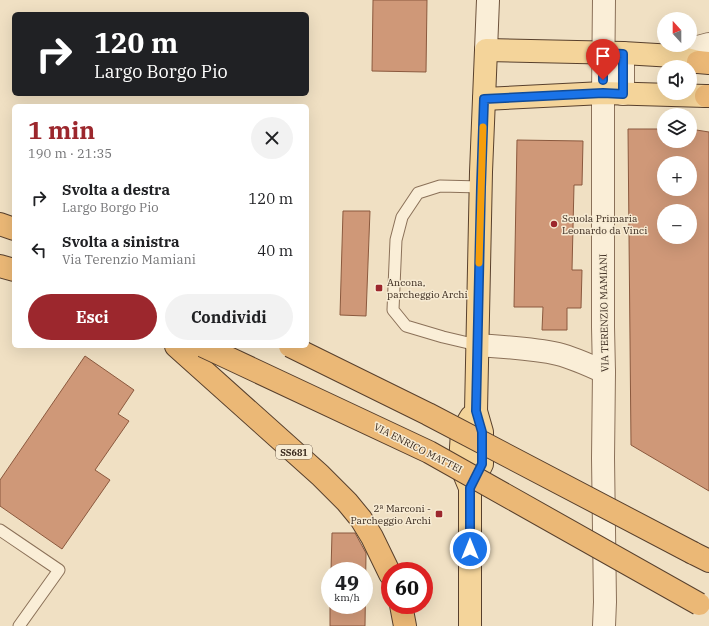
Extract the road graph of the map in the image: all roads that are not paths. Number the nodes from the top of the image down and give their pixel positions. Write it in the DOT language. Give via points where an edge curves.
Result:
graph roads {
  1 [pos="488,0"];
  2 [pos="604,0"];
  3 [pos="486,50"];
  4 [pos="613,53"];
  5 [pos="705,56"];
  6 [pos="613,94"];
  7 [pos="707,96"];
  8 [pos="484,99"];
  9 [pos="481,187"];
  10 [pos="0,224"];
  11 [pos="12,228"];
  12 [pos="0,266"];
  13 [pos="12,269"];
  14 [pos="477,345"];
  15 [pos="178,348"];
  16 [pos="207,348"];
  17 [pos="294,348"];
  18 [pos="604,372"];
  19 [pos="0,530"];
  20 [pos="709,561"];
  21 [pos="384,562"];
  22 [pos="709,610"];
  23 [pos="403,614"];
  24 [pos="20,626"];
  25 [pos="405,626"];
  26 [pos="470,626"];
  27 [pos="604,626"];
  1 -- 3 [label="street"];
  2 -- 4 [label="street, VIA TERENZIO MAMIANI"];
  3 -- 4 [label="main road"];
  3 -- 8 [label="main road"];
  4 -- 5 [label="main road"];
  4 -- 6 [label="street, VIA TERENZIO MAMIANI"];
  6 -- 7 [label="main road"];
  6 -- 8 [label="main road"];
  6 -- 18 [label="street, VIA TERENZIO MAMIANI" via="603,326"];
  8 -- 9 [label="main road"];
  9 -- 14 [label="main road"];
  9 -- 14 [label="lane" via="440,186 418,193 402,217 396,240 393,310 406,326"];
  10 -- 11 [label="highway"];
  12 -- 13 [label="highway"];
  14 -- 18 [label="street" via="558,354"];
  14 -- 26 [label="main road" via="476,411 482,432 482,464 470,488"];
  15 -- 21 [label="highway, SS681" via="347,502 361,519"];
  16 -- 22 [label="highway, VIA ENRICO MATTEI, bridge" via="429,452"];
  17 -- 20 [label="highway, bridge" via="428,414"];
  18 -- 27 [label="street, VIA TERENZIO MAMIANI"];
  19 -- 24 [label="lane" via="59,570"];
  23 -- 25 [label="highway"];
}
